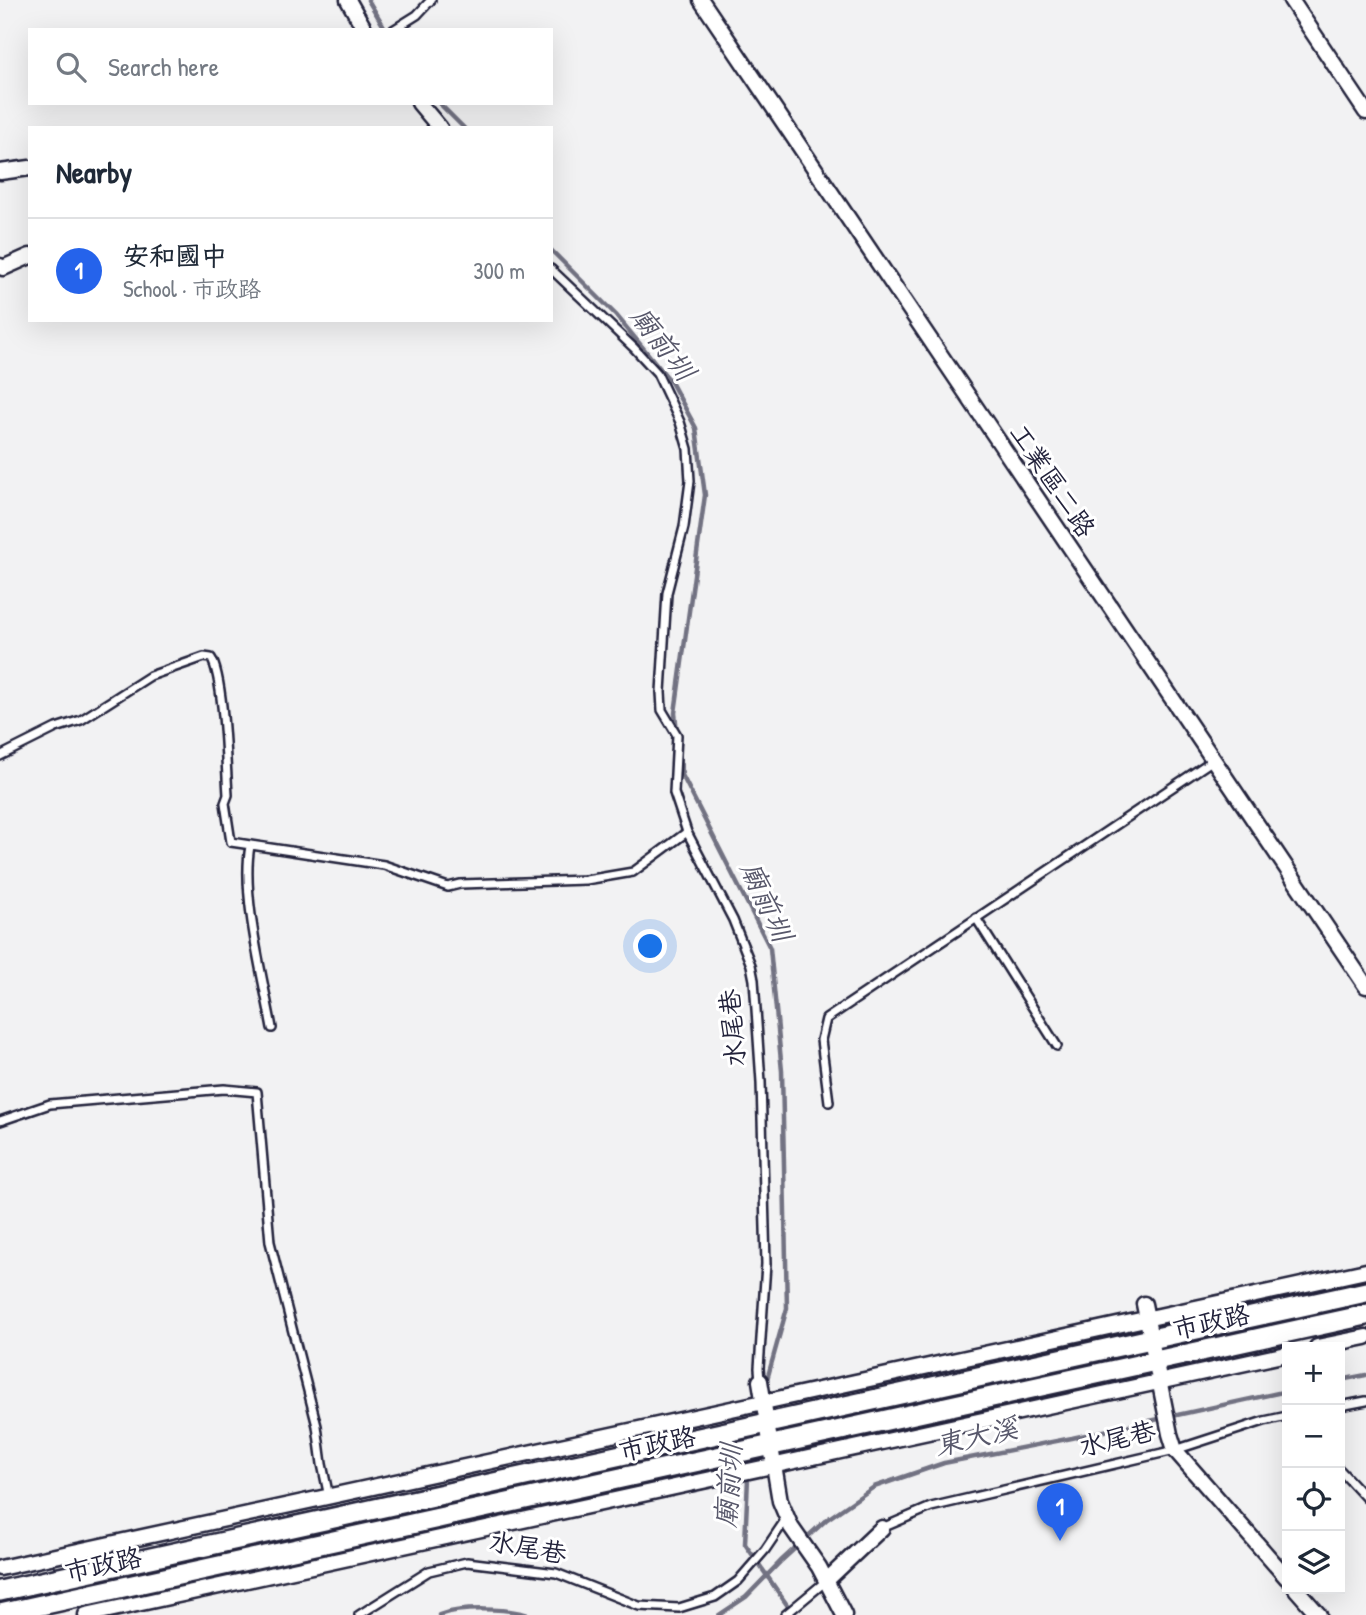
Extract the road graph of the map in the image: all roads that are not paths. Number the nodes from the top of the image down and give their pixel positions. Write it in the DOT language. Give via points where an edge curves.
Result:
graph roads {
  1 [pos="348,0"];
  2 [pos="431,0"];
  3 [pos="701,0"];
  4 [pos="1295,2"];
  5 [pos="364,28"];
  6 [pos="396,28"];
  7 [pos="421,105"];
  8 [pos="1366,112"];
  9 [pos="438,126"];
  10 [pos="28,169"];
  11 [pos="0,172"];
  12 [pos="28,257"];
  13 [pos="0,266"];
  14 [pos="553,271"];
  15 [pos="0,756"];
  16 [pos="1213,760"];
  17 [pos="687,832"];
  18 [pos="250,846"];
  19 [pos="976,918"];
  20 [pos="1366,986"];
  21 [pos="271,1028"];
  22 [pos="1057,1046"];
  23 [pos="829,1102"];
  24 [pos="0,1121"];
  25 [pos="1366,1271"];
  26 [pos="1366,1292"];
  27 [pos="1146,1311"];
  28 [pos="1366,1315"];
  29 [pos="1366,1337"];
  30 [pos="1151,1339"];
  31 [pos="1342,1342"];
  32 [pos="1282,1355"];
  33 [pos="1156,1360"];
  34 [pos="760,1381"];
  35 [pos="1160,1381"];
  36 [pos="1366,1401"];
  37 [pos="764,1402"];
  38 [pos="1345,1405"];
  39 [pos="1282,1417"];
  40 [pos="767,1424"];
  41 [pos="770,1445"];
  42 [pos="1175,1450"];
  43 [pos="774,1466"];
  44 [pos="1345,1475"];
  45 [pos="329,1497"];
  46 [pos="1366,1498"];
  47 [pos="789,1523"];
  48 [pos="882,1528"];
  49 [pos="0,1569"];
  50 [pos="1282,1572"];
  51 [pos="827,1581"];
  52 [pos="0,1591"];
  53 [pos="1300,1594"];
  54 [pos="0,1614"];
  55 [pos="86,1615"];
  56 [pos="359,1615"];
  57 [pos="785,1615"];
  58 [pos="844,1615"];
  59 [pos="1319,1615"];
  1 -- 5 [label="street"];
  2 -- 6 [label="lane"];
  3 -- 16 [label="street, 工業區二路"];
  4 -- 8 [label="street"];
  7 -- 9 [label="street"];
  10 -- 11 [label="street"];
  12 -- 13 [label="street"];
  14 -- 17 [label="lane, 水尾巷" via="657,373 688,449 690,481 667,593 660,692 665,717 677,735 674,793"];
  15 -- 18 [label="lane" via="81,720 150,676 211,658 219,691 231,842"];
  16 -- 19 [label="lane"];
  16 -- 20 [label="street, 工業區二路"];
  17 -- 18 [label="lane" via="634,872 586,880 448,887 384,866"];
  17 -- 34 [label="lane, 水尾巷" via="733,920 754,980 766,1264"];
  18 -- 21 [label="lane" via="252,914"];
  19 -- 22 [label="lane"];
  19 -- 23 [label="lane" via="826,1019 821,1040"];
  24 -- 45 [label="lane" via="51,1104 224,1089 257,1092 270,1242 317,1426"];
  25 -- 27 [label="street, 市政路"];
  26 -- 30 [label="street, 市政路"];
  27 -- 30 [label="street"];
  27 -- 37 [label="street, 市政路"];
  28 -- 33 [label="street, 市政路"];
  29 -- 31 [label="street"];
  30 -- 33 [label="street"];
  30 -- 40 [label="street, 市政路"];
  32 -- 35 [label="street, 市政路"];
  33 -- 35 [label="street"];
  33 -- 41 [label="street, 市政路"];
  34 -- 37 [label="street, 水尾巷"];
  35 -- 42 [label="street"];
  35 -- 43 [label="street, 市政路"];
  36 -- 38 [label="lane"];
  37 -- 40 [label="street, 水尾巷"];
  37 -- 45 [label="street, 市政路"];
  39 -- 42 [label="lane, 水尾巷"];
  40 -- 41 [label="street, 水尾巷"];
  40 -- 52 [label="street, 市政路"];
  41 -- 43 [label="street, 水尾巷"];
  41 -- 54 [label="street, 市政路"];
  42 -- 48 [label="lane, 水尾巷" via="931,1507"];
  42 -- 50 [label="street"];
  43 -- 47 [label="street, 水尾巷" via="779,1501"];
  43 -- 55 [label="street, 市政路"];
  44 -- 46 [label="lane"];
  45 -- 49 [label="street, 市政路"];
  47 -- 51 [label="street"];
  47 -- 56 [label="lane, 水尾巷" via="738,1581 715,1597 679,1608 639,1606 556,1573 467,1562 429,1571"];
  48 -- 51 [label="street, 水尾巷"];
  51 -- 57 [label="lane, 水尾巷"];
  51 -- 58 [label="street"];
  53 -- 59 [label="street"];
}
